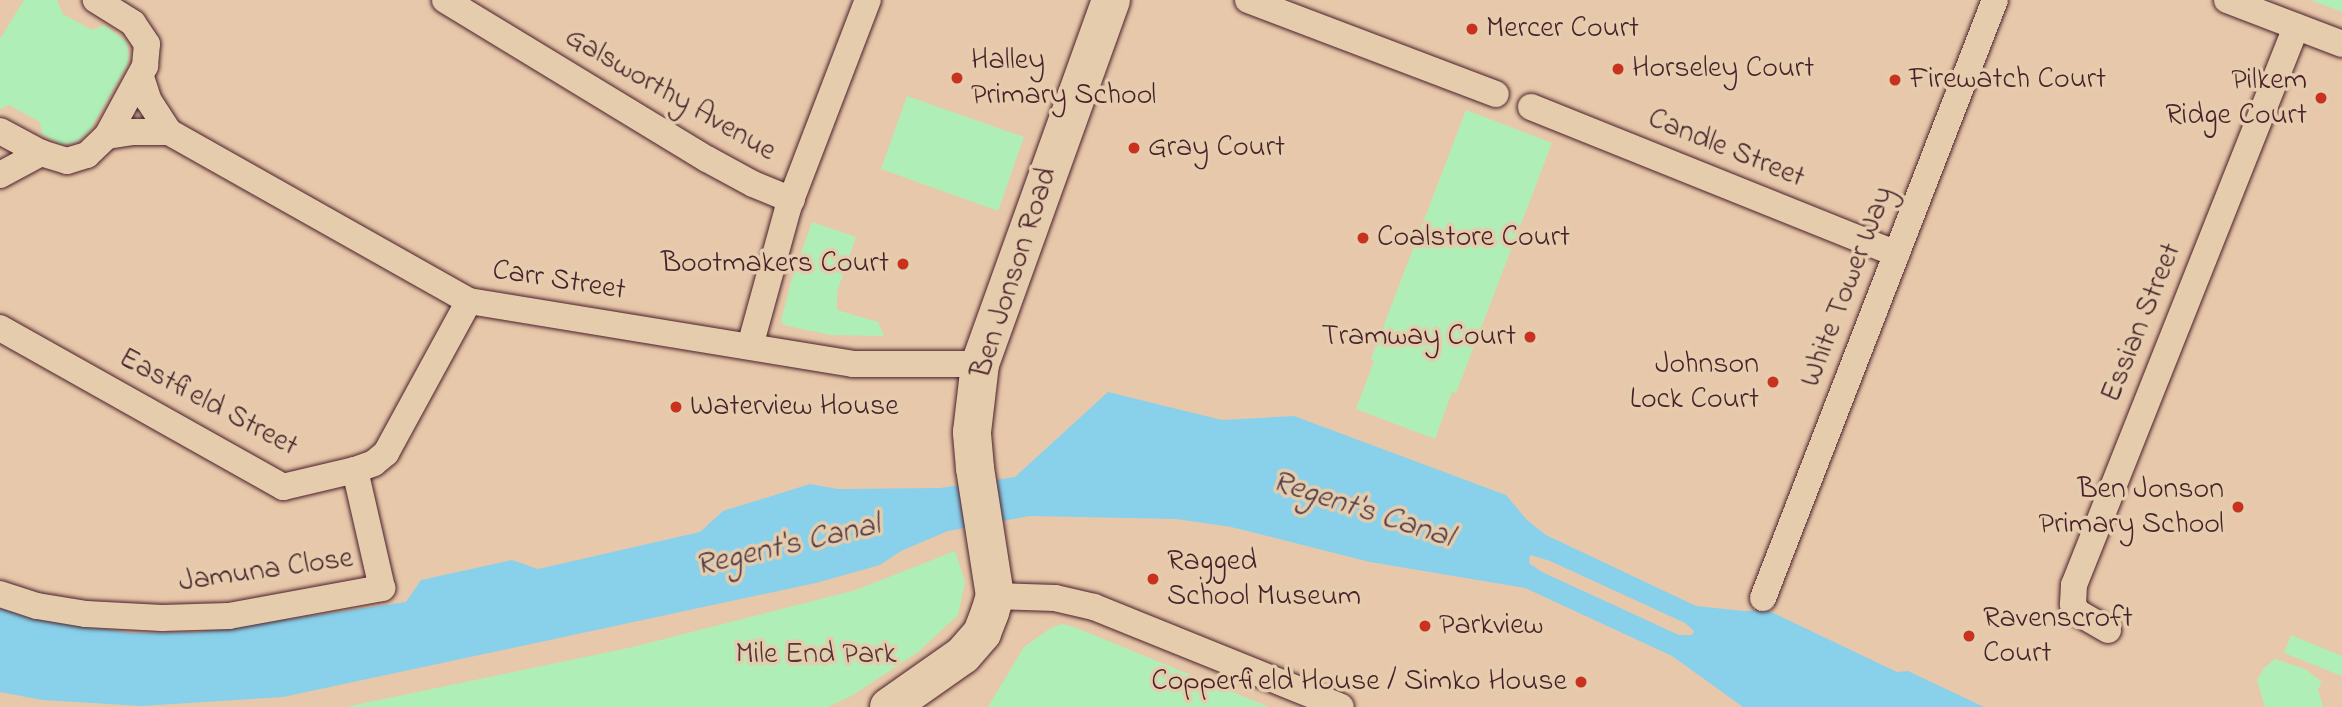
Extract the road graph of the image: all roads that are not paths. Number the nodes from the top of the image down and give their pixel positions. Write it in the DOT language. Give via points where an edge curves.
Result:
graph roads {
  1 [pos="96,0"];
  2 [pos="445,0"];
  3 [pos="868,0"];
  4 [pos="1111,0"];
  5 [pos="1248,0"];
  6 [pos="1995,0"];
  7 [pos="2227,0"];
  8 [pos="120,7"];
  9 [pos="2296,27"];
  10 [pos="2342,44"];
  11 [pos="141,77"];
  12 [pos="1496,94"];
  13 [pos="1531,107"];
  14 [pos="0,131"];
  15 [pos="169,132"];
  16 [pos="107,136"];
  17 [pos="41,153"];
  18 [pos="0,175"];
  19 [pos="792,200"];
  20 [pos="1897,254"];
  21 [pos="469,301"];
  22 [pos="0,328"];
  23 [pos="758,346"];
  24 [pos="980,364"];
  25 [pos="355,470"];
  26 [pos="0,594"];
  27 [pos="995,596"];
  28 [pos="1763,598"];
  29 [pos="2108,629"];
  30 [pos="889,707"];
  31 [pos="1341,707"];
  1 -- 8 [label="street"];
  2 -- 19 [label="street, Galsworthy Avenue" via="707,159"];
  3 -- 19 [label="street"];
  4 -- 24 [label="main road, Ben Jonson Road"];
  5 -- 12 [label="street"];
  6 -- 20 [label="street, White Tower Way"];
  7 -- 9 [label="street"];
  8 -- 11 [label="street" via="147,44"];
  9 -- 10 [label="street"];
  9 -- 29 [label="street, Essian Street" via="2074,585 2077,612"];
  11 -- 15 [label="street, Carr Street" via="149,102"];
  11 -- 16 [label="street"];
  13 -- 20 [label="street, Candle Street"];
  14 -- 17 [label="street"];
  15 -- 16 [label="street, Carr Street"];
  15 -- 21 [label="street, Carr Street"];
  16 -- 17 [label="street" via="99,147 76,159 55,159"];
  17 -- 18 [label="street"];
  19 -- 23 [label="street" via="752,338"];
  20 -- 28 [label="street, White Tower Way"];
  21 -- 23 [label="street, Carr Street"];
  21 -- 25 [label="street, Eastfield Street" via="386,453 374,464"];
  22 -- 25 [label="street, Eastfield Street" via="283,487"];
  23 -- 24 [label="street, Carr Street" via="853,364"];
  24 -- 27 [label="main road, Ben Jonson Road" via="972,416 975,468"];
  25 -- 26 [label="street, Jamuna Close" via="382,588 240,615 162,618 86,614"];
  27 -- 30 [label="main road" via="982,633 962,655"];
  27 -- 31 [label="street" via="1055,598 1094,607"];
}
